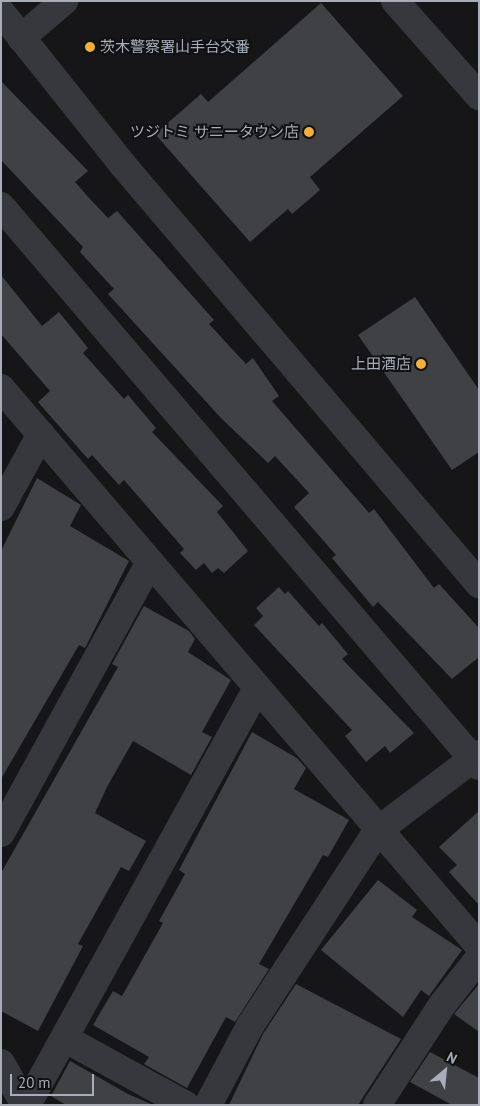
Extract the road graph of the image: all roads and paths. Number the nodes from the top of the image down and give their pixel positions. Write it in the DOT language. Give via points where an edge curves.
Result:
graph roads {
  1 [pos="64,1"];
  2 [pos="395,1"];
  3 [pos="1,12"];
  4 [pos="21,38"];
  5 [pos="479,96"];
  6 [pos="1,206"];
  7 [pos="1,388"];
  8 [pos="41,434"];
  9 [pos="1,506"];
  10 [pos="150,562"];
  11 [pos="479,584"];
  12 [pos="257,688"];
  13 [pos="477,759"];
  14 [pos="377,831"];
  15 [pos="1,833"];
  16 [pos="479,946"];
  17 [pos="479,958"];
  18 [pos="64,1038"];
  19 [pos="1,1063"];
  20 [pos="26,1105"];
  21 [pos="186,1105"];
  22 [pos="208,1105"];
  23 [pos="377,1105"];
  1 -- 4 [label="street"];
  2 -- 5 [label="street"];
  3 -- 4 [label="street"];
  4 -- 11 [label="street" via="123,166"];
  6 -- 13 [label="street"];
  7 -- 8 [label="street"];
  8 -- 9 [label="street"];
  8 -- 10 [label="street"];
  10 -- 12 [label="street"];
  10 -- 15 [label="street"];
  12 -- 14 [label="street"];
  12 -- 18 [label="street"];
  13 -- 14 [label="street"];
  14 -- 16 [label="street"];
  14 -- 22 [label="street" via="250,1026"];
  17 -- 23 [label="street" via="442,1005"];
  18 -- 20 [label="street"];
  18 -- 21 [label="street"];
  19 -- 20 [label="street"];
}
